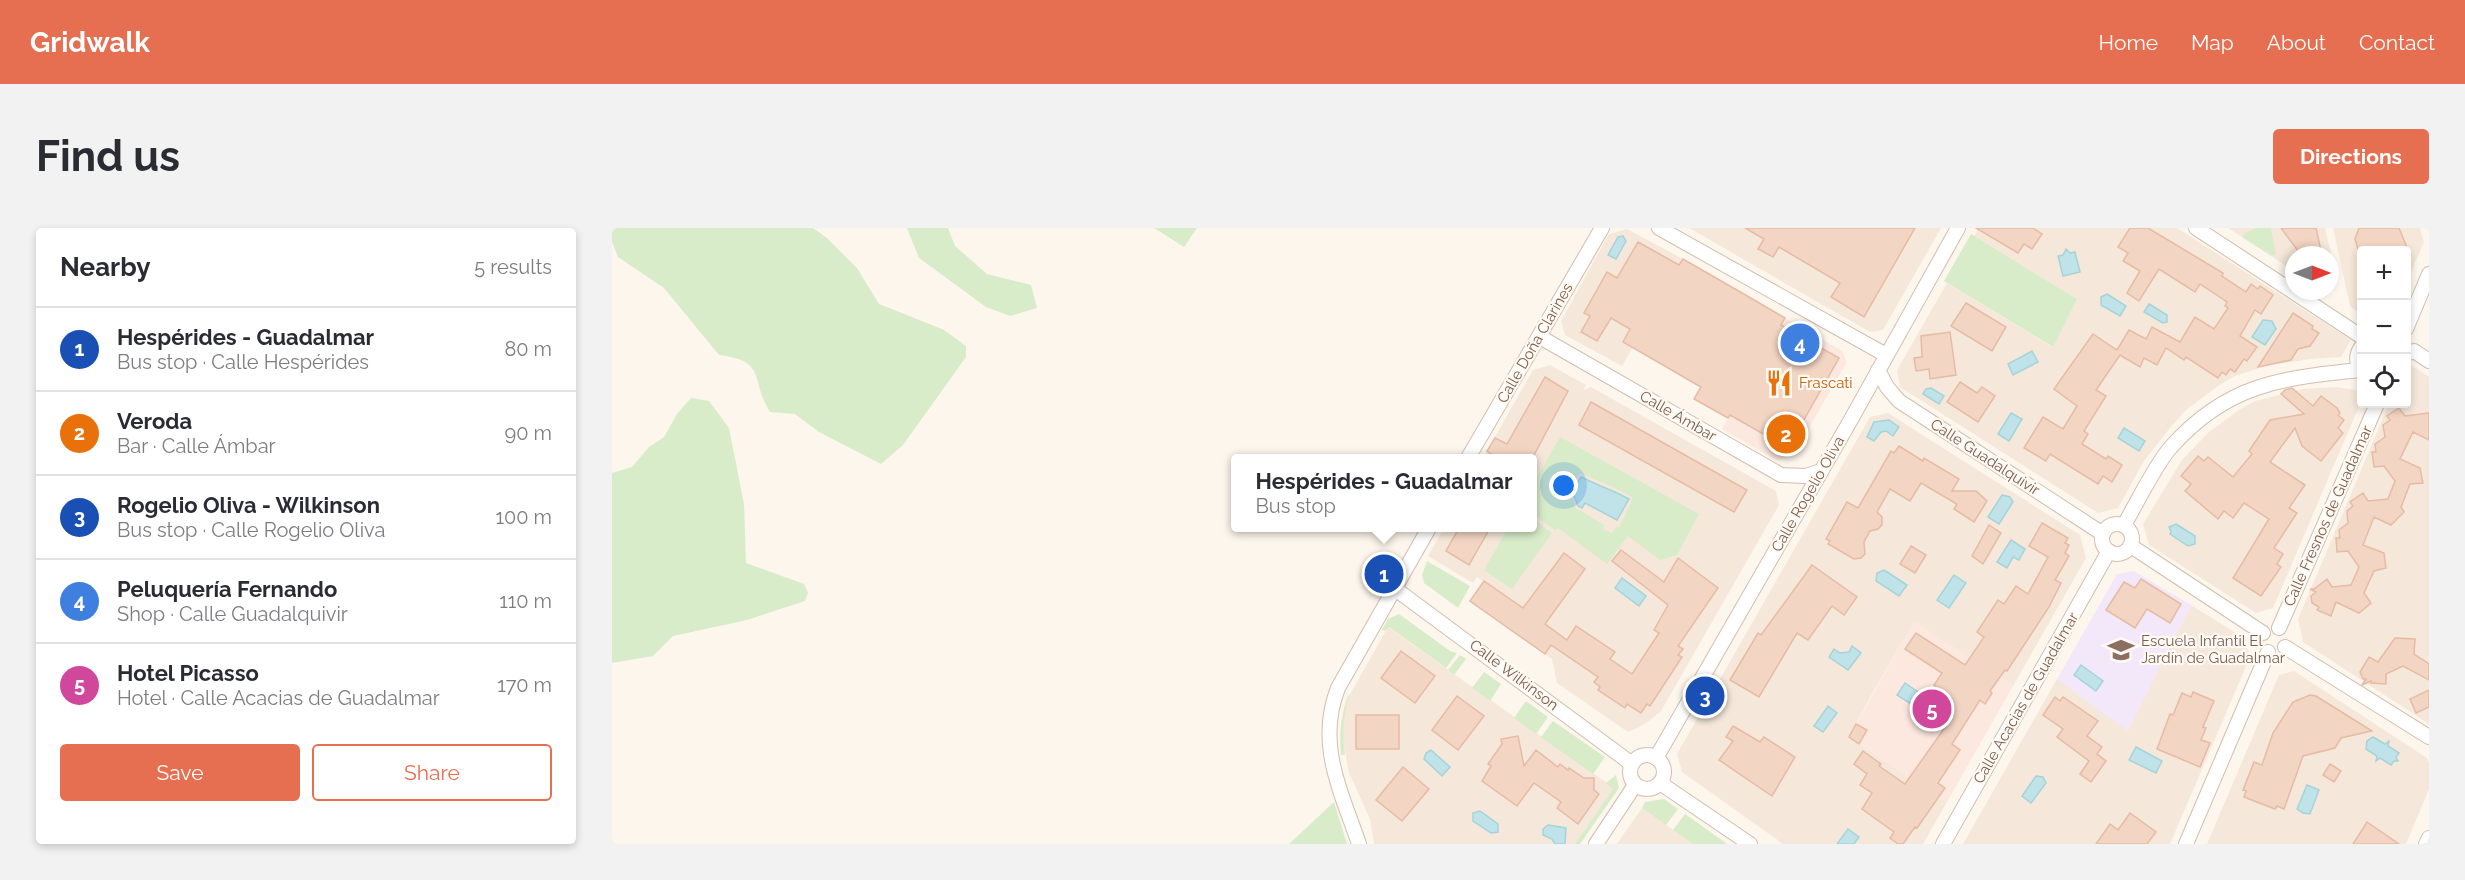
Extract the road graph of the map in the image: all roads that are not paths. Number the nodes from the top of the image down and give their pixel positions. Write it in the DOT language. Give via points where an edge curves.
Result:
graph roads {
  1 [pos="1602,228"];
  2 [pos="1659,228"];
  3 [pos="1958,228"];
  4 [pos="2196,228"];
  5 [pos="2429,274"];
  6 [pos="2411,317"];
  7 [pos="2357,334"];
  8 [pos="1540,337"];
  9 [pos="2411,352"];
  10 [pos="1886,355"];
  11 [pos="2429,361"];
  12 [pos="1878,370"];
  13 [pos="2357,371"];
  14 [pos="2375,408"];
  15 [pos="1471,454"];
  16 [pos="1821,471"];
  17 [pos="2124,525"];
  18 [pos="1427,532"];
  19 [pos="2103,534"];
  20 [pos="2130,546"];
  21 [pos="2109,551"];
  22 [pos="1397,583"];
  23 [pos="2279,628"];
  24 [pos="2263,633"];
  25 [pos="2285,647"];
  26 [pos="2268,652"];
  27 [pos="2429,737"];
  28 [pos="1656,758"];
  29 [pos="1632,764"];
  30 [pos="1660,783"];
  31 [pos="1635,784"];
  32 [pos="2429,838"];
  33 [pos="1359,844"];
  34 [pos="1596,844"];
  35 [pos="1750,844"];
  36 [pos="1943,844"];
  37 [pos="2186,844"];
  38 [pos="2426,844"];
  1 -- 8 [label="street, Calle Doña Clarines"];
  2 -- 10 [label="street"];
  3 -- 10 [label="street, Calle Rogelio Oliva"];
  4 -- 7 [label="street"];
  5 -- 6 [label="street"];
  8 -- 15 [label="street, Calle Doña Clarines"];
  8 -- 16 [label="street, Calle Ámbar" via="1780,475 1806,476"];
  9 -- 11 [label="street"];
  10 -- 12 [label="street, Calle Rogelio Oliva"];
  12 -- 16 [label="street, Calle Rogelio Oliva"];
  12 -- 19 [label="street, Calle Guadalquivir" via="1899,401"];
  13 -- 17 [label="street" via="2291,377 2230,398 2170,448"];
  14 -- 23 [label="street, Calle Fresnos de Guadalmar"];
  16 -- 28 [label="street, Calle Rogelio Oliva"];
  17 -- 19 [label="street" via="2110,526"];
  17 -- 20 [label="street" via="2132,537"];
  18 -- 22 [label="street"];
  19 -- 21 [label="street"];
  20 -- 21 [label="street" via="2123,553"];
  20 -- 24 [label="street"];
  21 -- 36 [label="street, Calle Acacias de Guadalmar"];
  22 -- 29 [label="street, Calle Wilkinson"];
  22 -- 33 [label="street" via="1338,688 1328,723 1332,766"];
  23 -- 24 [label="street" via="2272,627"];
  23 -- 25 [label="street" via="2288,637"];
  24 -- 26 [label="street" via="2262,647"];
  25 -- 26 [label="street" via="2279,653"];
  25 -- 27 [label="street"];
  26 -- 37 [label="street"];
  28 -- 29 [label="street" via="1646,756"];
  28 -- 30 [label="street" via="1663,767"];
  29 -- 31 [label="street" via="1630,775"];
  30 -- 31 [label="street" via="1651,789"];
  30 -- 35 [label="street"];
  31 -- 34 [label="street"];
  32 -- 38 [label="street"];
}
